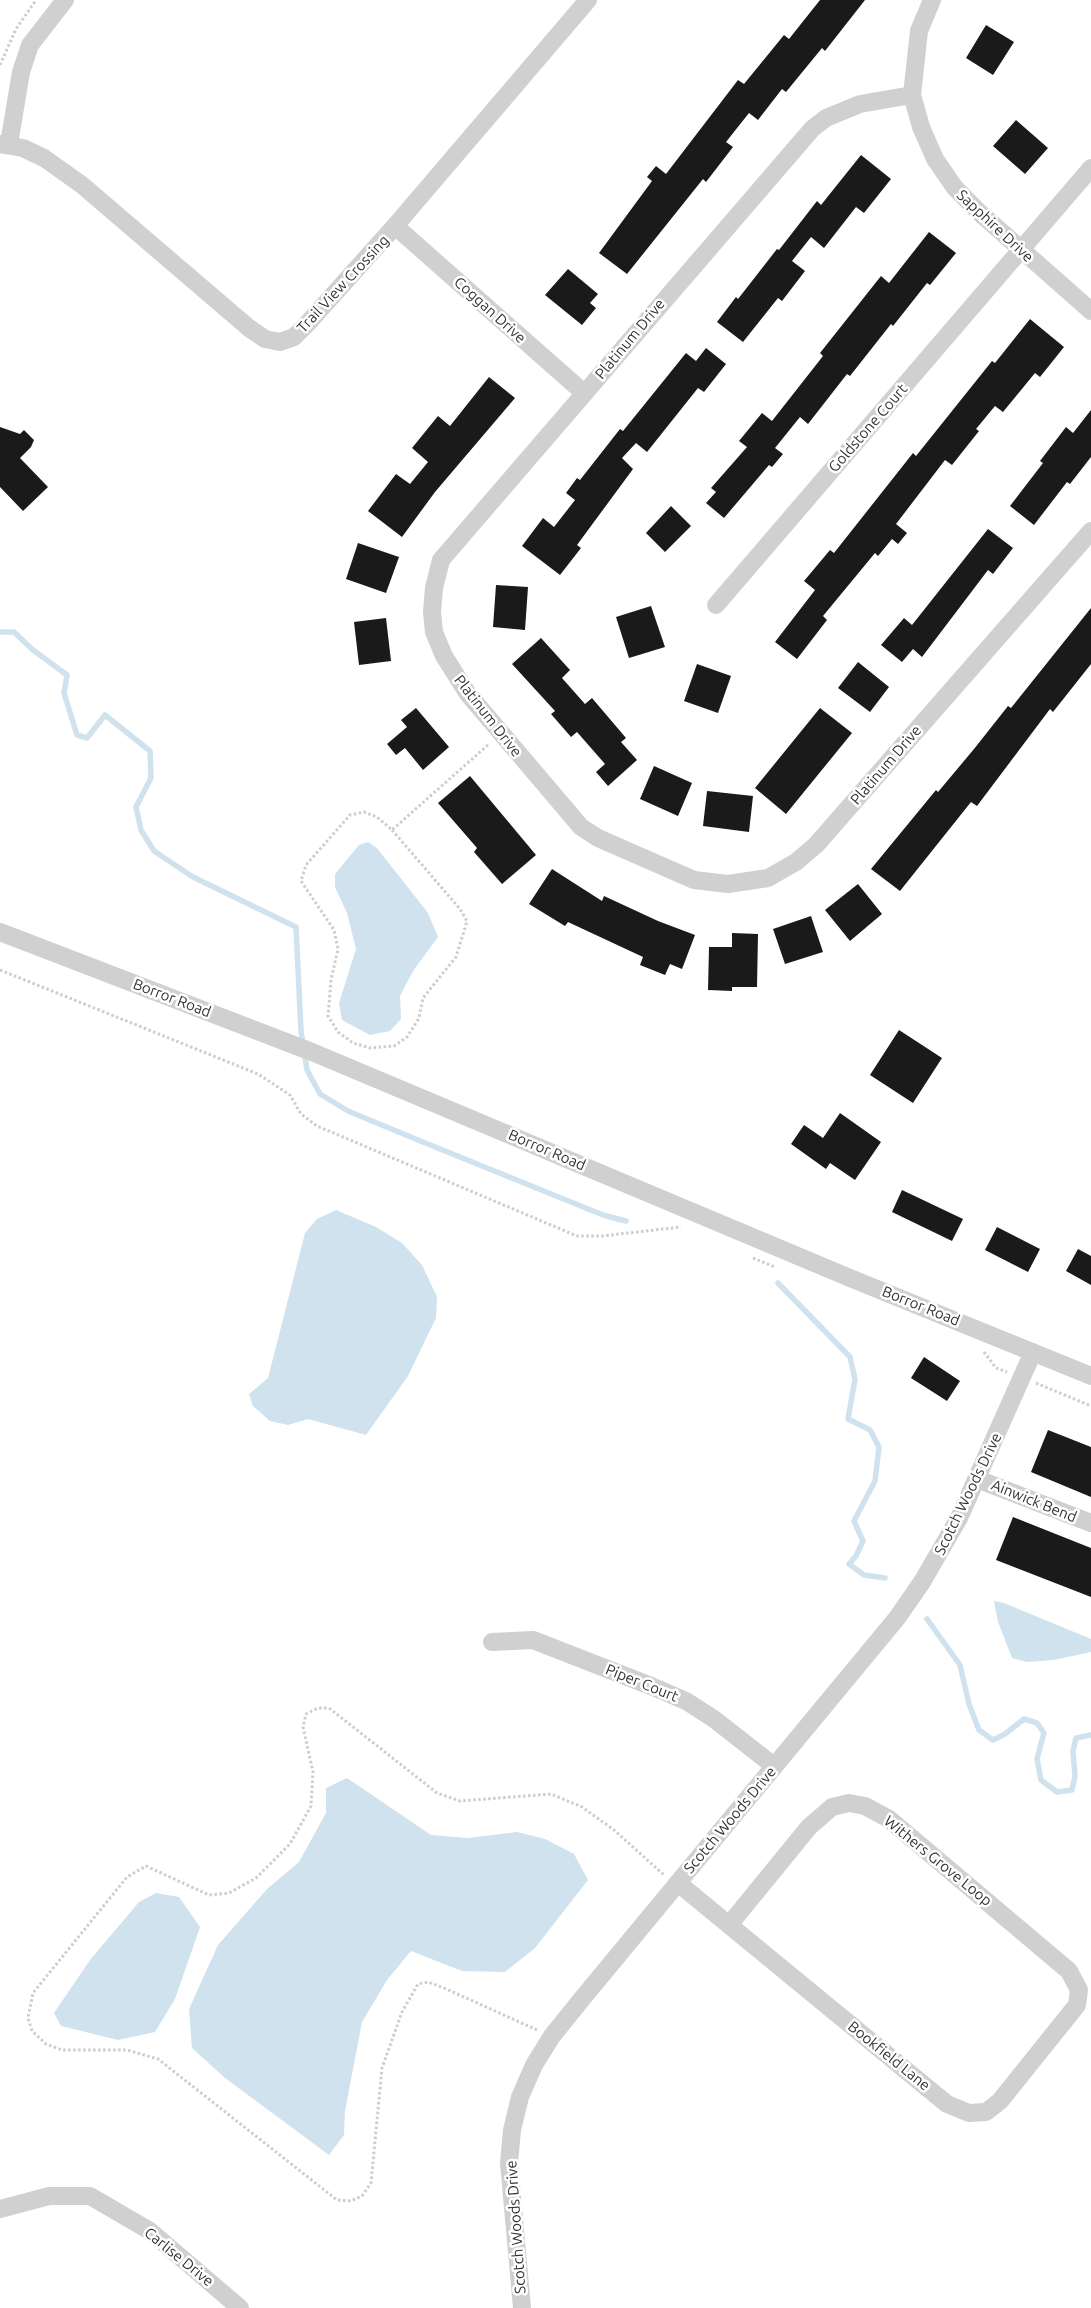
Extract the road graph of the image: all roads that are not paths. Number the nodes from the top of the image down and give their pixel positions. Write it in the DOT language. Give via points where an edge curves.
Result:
graph roads {
  1 [pos="65,0"];
  2 [pos="588,0"];
  3 [pos="932,0"];
  4 [pos="912,95"];
  5 [pos="4,144"];
  6 [pos="1091,168"];
  7 [pos="395,226"];
  8 [pos="1021,250"];
  9 [pos="1091,311"];
  10 [pos="584,394"];
  11 [pos="1091,531"];
  12 [pos="716,605"];
  13 [pos="0,932"];
  14 [pos="1033,1352"];
  15 [pos="1091,1376"];
  16 [pos="977,1478"];
  17 [pos="1091,1524"];
  18 [pos="492,1642"];
  19 [pos="774,1766"];
  20 [pos="677,1884"];
  21 [pos="730,1925"];
  22 [pos="1079,1990"];
  23 [pos="0,2209"];
  24 [pos="240,2308"];
  25 [pos="522,2308"];
  1 -- 5 [label="street" via="30,45"];
  2 -- 7 [label="street, Trail View Crossing"];
  3 -- 4 [label="street" via="919,31"];
  4 -- 8 [label="street, Sapphire Drive" via="921,128 935,159 955,188"];
  4 -- 10 [label="street, Platinum Drive" via="860,104 826,118 812,128"];
  5 -- 7 [label="street, Trail View Crossing" via="44,158 82,185 265,339 280,342 294,337"];
  6 -- 8 [label="street, Goldstone Court"];
  7 -- 10 [label="street, Coggan Drive"];
  8 -- 9 [label="street, Sapphire Drive"];
  8 -- 12 [label="street, Goldstone Court"];
  10 -- 11 [label="street, Platinum Drive" via="441,560 436,574 432,612 438,640 455,676 581,827 598,838 694,880 728,884 768,878 796,862 816,845"];
  13 -- 14 [label="street, Borror Road" via="304,1049"];
  14 -- 15 [label="street, Borror Road"];
  14 -- 16 [label="street, Scotch Woods Drive"];
  16 -- 17 [label="street, Ainwick Bend"];
  16 -- 19 [label="street, Scotch Woods Drive" via="944,1546 897,1618"];
  18 -- 19 [label="street, Piper Court" via="534,1640 677,1697 714,1719"];
  19 -- 20 [label="street, Scotch Woods Drive"];
  20 -- 21 [label="street, Bookfield Lane"];
  20 -- 25 [label="street, Scotch Woods Drive" via="552,2037 534,2065 520,2097 512,2130 510,2172"];
  21 -- 22 [label="street, Withers Grove Loop" via="809,1827 832,1807 849,1803 865,1806 889,1819 1070,1971"];
  21 -- 22 [label="street, Bookfield Lane" via="947,2104 969,2113 986,2112 1000,2101 1077,2005"];
  23 -- 24 [label="street, Carlise Drive" via="49,2196 90,2196 150,2231"];
}
